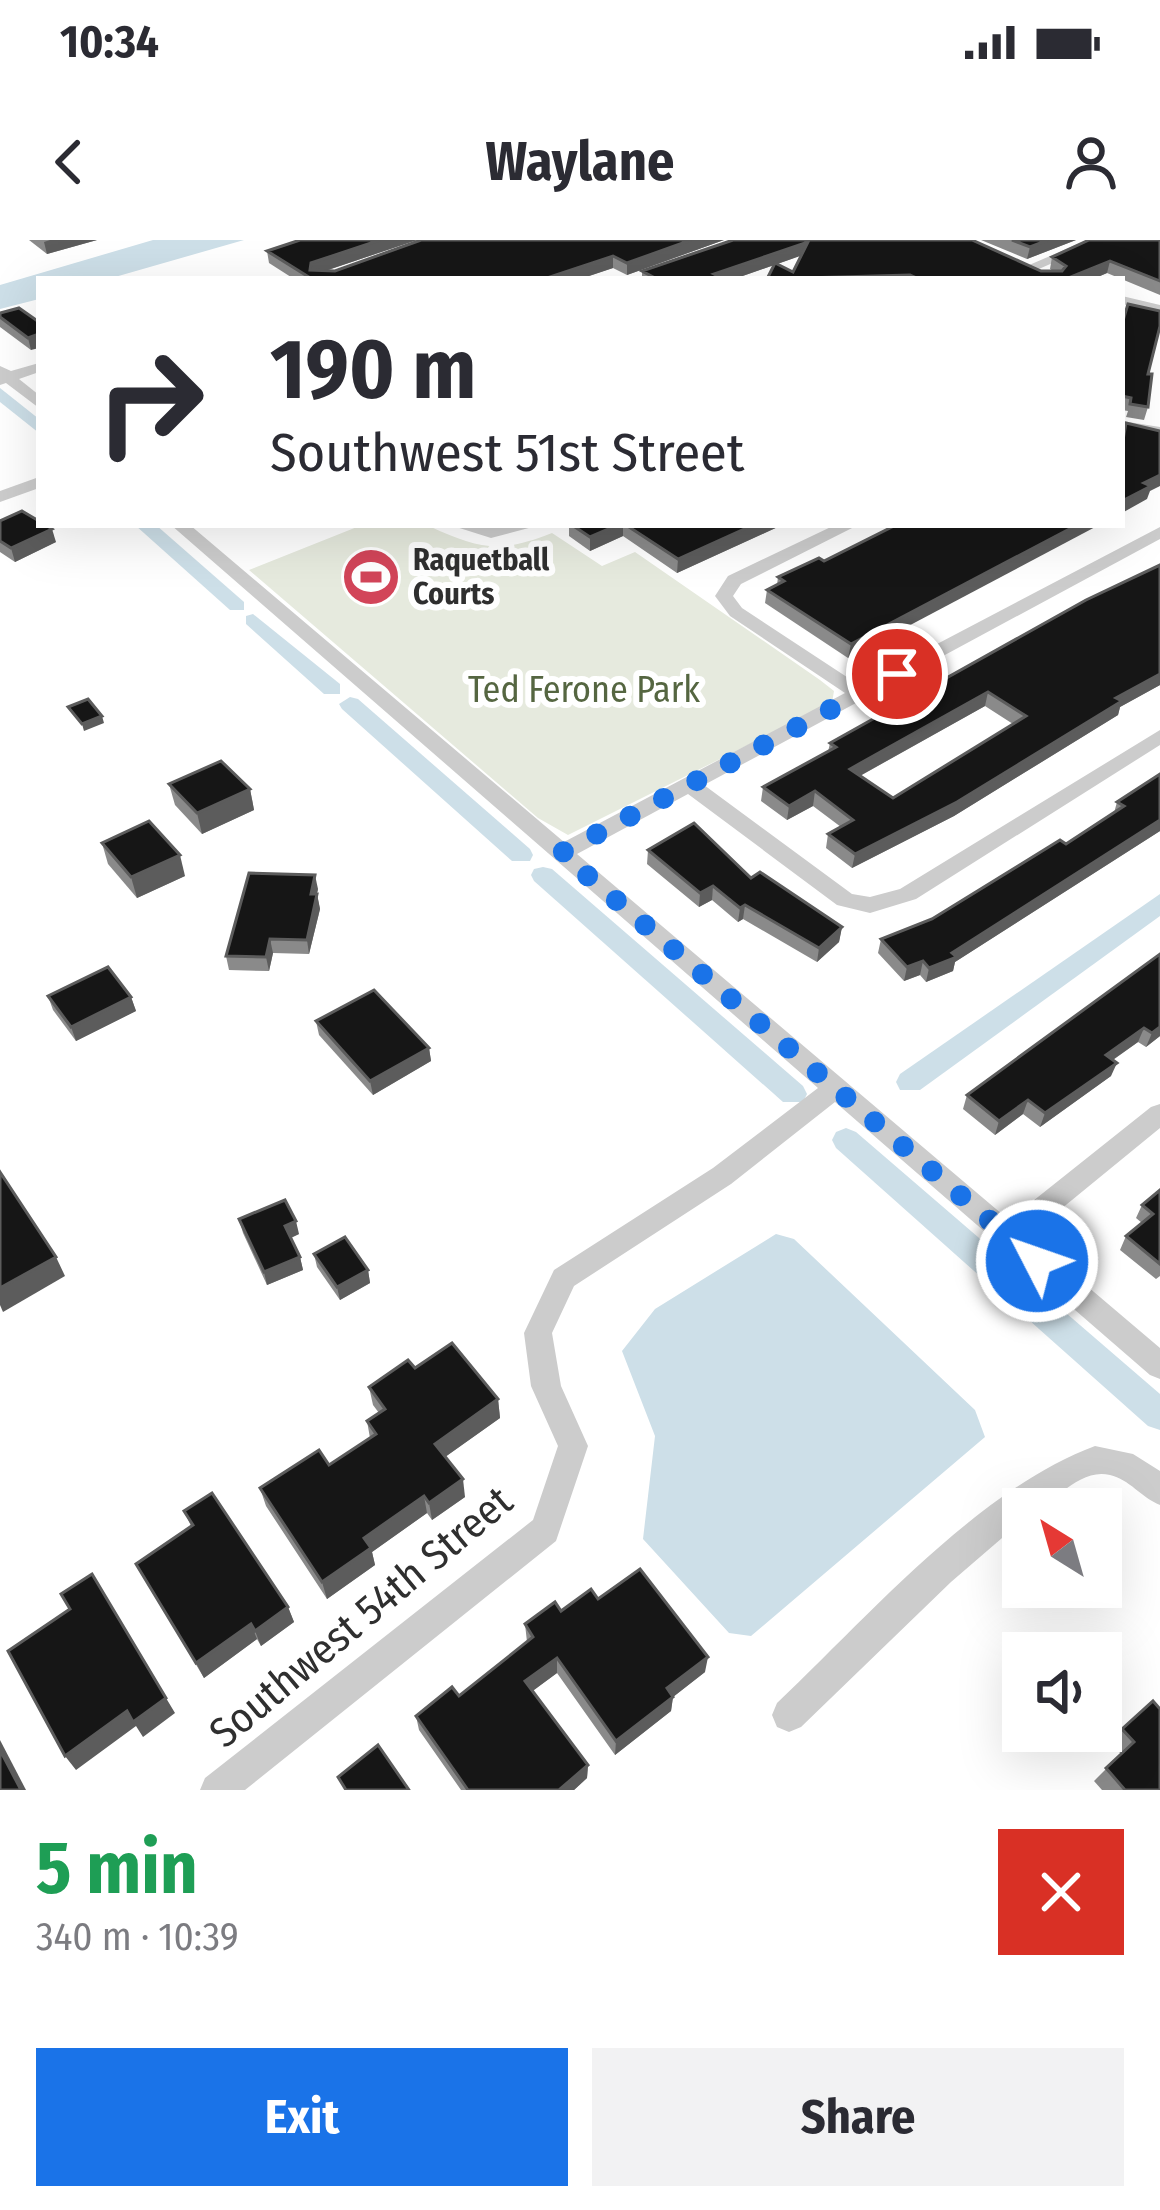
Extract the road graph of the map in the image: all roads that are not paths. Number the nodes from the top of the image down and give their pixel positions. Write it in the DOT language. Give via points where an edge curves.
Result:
graph roads {
  1 [pos="1098,240"];
  2 [pos="1007,260"];
  3 [pos="1027,269"];
  4 [pos="1044,276"];
  5 [pos="1125,301"];
  6 [pos="1160,309"];
  7 [pos="36,369"];
  8 [pos="3,376"];
  9 [pos="36,402"];
  10 [pos="1125,426"];
  11 [pos="1160,432"];
  12 [pos="36,483"];
  13 [pos="36,493"];
  14 [pos="0,497"];
  15 [pos="0,508"];
  16 [pos="183,528"];
  17 [pos="471,528"];
  18 [pos="516,528"];
  19 [pos="843,528"];
  20 [pos="1160,532"];
  21 [pos="860,694"];
  22 [pos="1160,736"];
  23 [pos="692,785"];
  24 [pos="561,853"];
  25 [pos="837,1087"];
  26 [pos="1160,1114"];
  27 [pos="1007,1236"];
  28 [pos="1160,1366"];
  29 [pos="1160,1490"];
  30 [pos="789,1714"];
  31 [pos="217,1790"];
  1 -- 3 [label="street"];
  2 -- 3 [label="street"];
  3 -- 4 [label="street"];
  5 -- 6 [label="street"];
  7 -- 8 [label="street"];
  8 -- 9 [label="street"];
  10 -- 11 [label="street"];
  12 -- 14 [label="street"];
  13 -- 15 [label="street"];
  16 -- 24 [label="street"];
  17 -- 18 [label="street"];
  19 -- 21 [label="street" via="734,580 724,596"];
  20 -- 21 [label="street"];
  21 -- 23 [label="street"];
  22 -- 23 [label="street" via="908,894 870,905 830,891"];
  23 -- 24 [label="street"];
  24 -- 25 [label="street"];
  25 -- 27 [label="street"];
  25 -- 31 [label="street, Southwest 54th Street" via="722,1177 564,1278 538,1333 546,1386 573,1447 545,1530"];
  26 -- 27 [label="street"];
  27 -- 28 [label="street"];
  29 -- 30 [label="street" via="1125,1464 1069,1466 1021,1500"];
}
